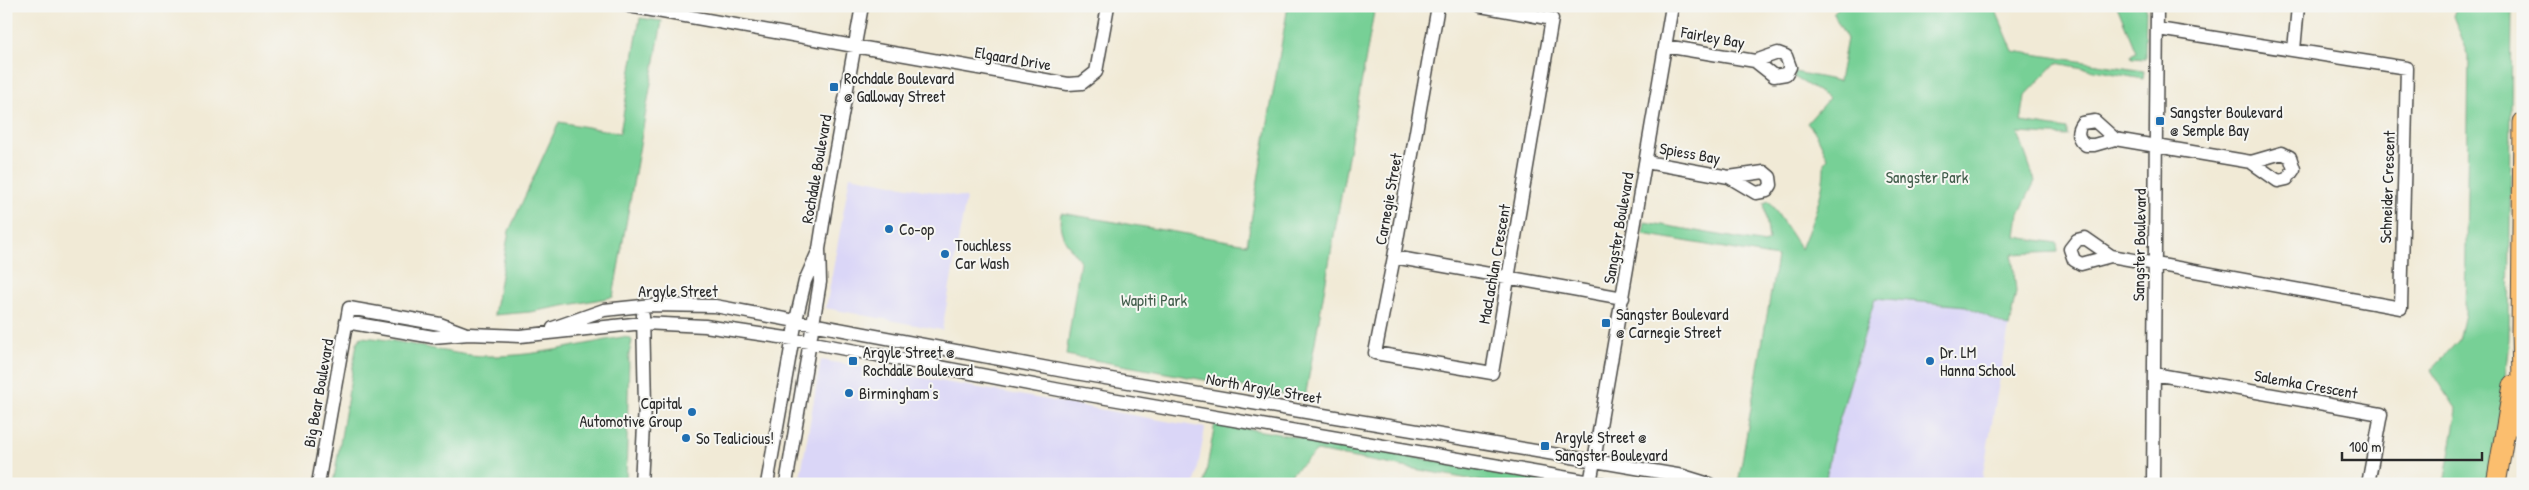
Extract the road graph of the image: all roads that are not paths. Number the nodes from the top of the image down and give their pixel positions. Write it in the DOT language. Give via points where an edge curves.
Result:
graph roads {
  1 [pos="629,6"];
  2 [pos="862,6"];
  3 [pos="1108,6"];
  4 [pos="1438,6"];
  5 [pos="1481,6"];
  6 [pos="1672,6"];
  7 [pos="2157,6"];
  8 [pos="2298,6"];
  9 [pos="2158,29"];
  10 [pos="1665,46"];
  11 [pos="855,47"];
  12 [pos="2294,50"];
  13 [pos="1755,61"];
  14 [pos="2523,122"];
  15 [pos="2115,139"];
  16 [pos="2157,146"];
  17 [pos="1646,162"];
  18 [pos="2251,162"];
  19 [pos="1729,177"];
  20 [pos="819,249"];
  21 [pos="2111,256"];
  22 [pos="1394,258"];
  23 [pos="2155,263"];
  24 [pos="1508,276"];
  25 [pos="1622,298"];
  26 [pos="642,306"];
  27 [pos="349,308"];
  28 [pos="796,320"];
  29 [pos="346,322"];
  30 [pos="643,323"];
  31 [pos="813,324"];
  32 [pos="545,332"];
  33 [pos="2520,332"];
  34 [pos="469,334"];
  35 [pos="793,340"];
  36 [pos="810,343"];
  37 [pos="2154,374"];
  38 [pos="2523,430"];
  39 [pos="1594,461"];
  40 [pos="1590,483"];
  41 [pos="318,484"];
  42 [pos="641,484"];
  43 [pos="767,484"];
  44 [pos="786,484"];
  45 [pos="1603,484"];
  46 [pos="1709,484"];
  47 [pos="2153,484"];
  48 [pos="2368,484"];
  49 [pos="2496,484"];
  1 -- 11 [label="street, Elgaard Drive"];
  2 -- 11 [label="street, Rochdale Boulevard"];
  3 -- 11 [label="street, Elgaard Drive" via="1096,72 1082,83 1068,84"];
  4 -- 22 [label="street, Carnegie Street"];
  5 -- 24 [label="street, MacLachlan Crescent" via="1552,19"];
  6 -- 10 [label="street, Sangster Boulevard"];
  7 -- 9 [label="street, Sangster Boulevard"];
  8 -- 12 [label="street"];
  9 -- 12 [label="street, Schneider Crescent"];
  9 -- 16 [label="street, Sangster Boulevard"];
  10 -- 13 [label="street, Fairley Bay"];
  10 -- 17 [label="street, Sangster Boulevard"];
  11 -- 20 [label="street, Rochdale Boulevard"];
  12 -- 23 [label="street, Schneider Crescent" via="2407,68 2401,308"];
  14 -- 33 [label="highway"];
  15 -- 16 [label="street"];
  16 -- 18 [label="street"];
  16 -- 23 [label="street, Sangster Boulevard"];
  17 -- 19 [label="street, Spiess Bay"];
  17 -- 25 [label="street, Sangster Boulevard"];
  20 -- 28 [label="street, Rochdale Boulevard" via="805,281"];
  20 -- 31 [label="street, Rochdale Boulevard" via="820,282"];
  21 -- 23 [label="street"];
  22 -- 24 [label="street, Carnegie Street"];
  22 -- 24 [label="street, MacLachlan Crescent" via="1375,354 1492,373"];
  23 -- 37 [label="street, Sangster Boulevard"];
  24 -- 25 [label="street, Carnegie Street"];
  25 -- 39 [label="street, Sangster Boulevard"];
  26 -- 28 [label="street, Argyle Street" via="715,306"];
  26 -- 30 [label="street"];
  26 -- 32 [label="street, Argyle Street" via="604,310"];
  27 -- 29 [label="street, Big Bear Boulevard"];
  27 -- 34 [label="street, Argyle Street" via="440,324"];
  28 -- 31 [label="street, Argyle Street"];
  28 -- 35 [label="street, Rochdale Boulevard"];
  29 -- 34 [label="street, Argyle Street" via="434,337"];
  29 -- 41 [label="street, Big Bear Boulevard"];
  30 -- 32 [label="street, Argyle Street"];
  30 -- 35 [label="street, Argyle Street" via="705,326"];
  30 -- 42 [label="street"];
  31 -- 36 [label="street, Rochdale Boulevard"];
  31 -- 39 [label="street, North Argyle Street" via="1064,371"];
  32 -- 34 [label="street, Argyle Street" via="520,336"];
  33 -- 38 [label="highway"];
  33 -- 49 [label="highway"];
  35 -- 36 [label="street, Argyle Street"];
  35 -- 43 [label="street, Rochdale Boulevard"];
  36 -- 40 [label="street"];
  36 -- 44 [label="street, Rochdale Boulevard"];
  37 -- 47 [label="street, Sangster Boulevard"];
  37 -- 48 [label="street, Salemka Crescent" via="2381,414"];
  39 -- 40 [label="street, Sangster Boulevard"];
  39 -- 46 [label="street, North Argyle Street" via="1683,476"];
  40 -- 45 [label="street"];
}
